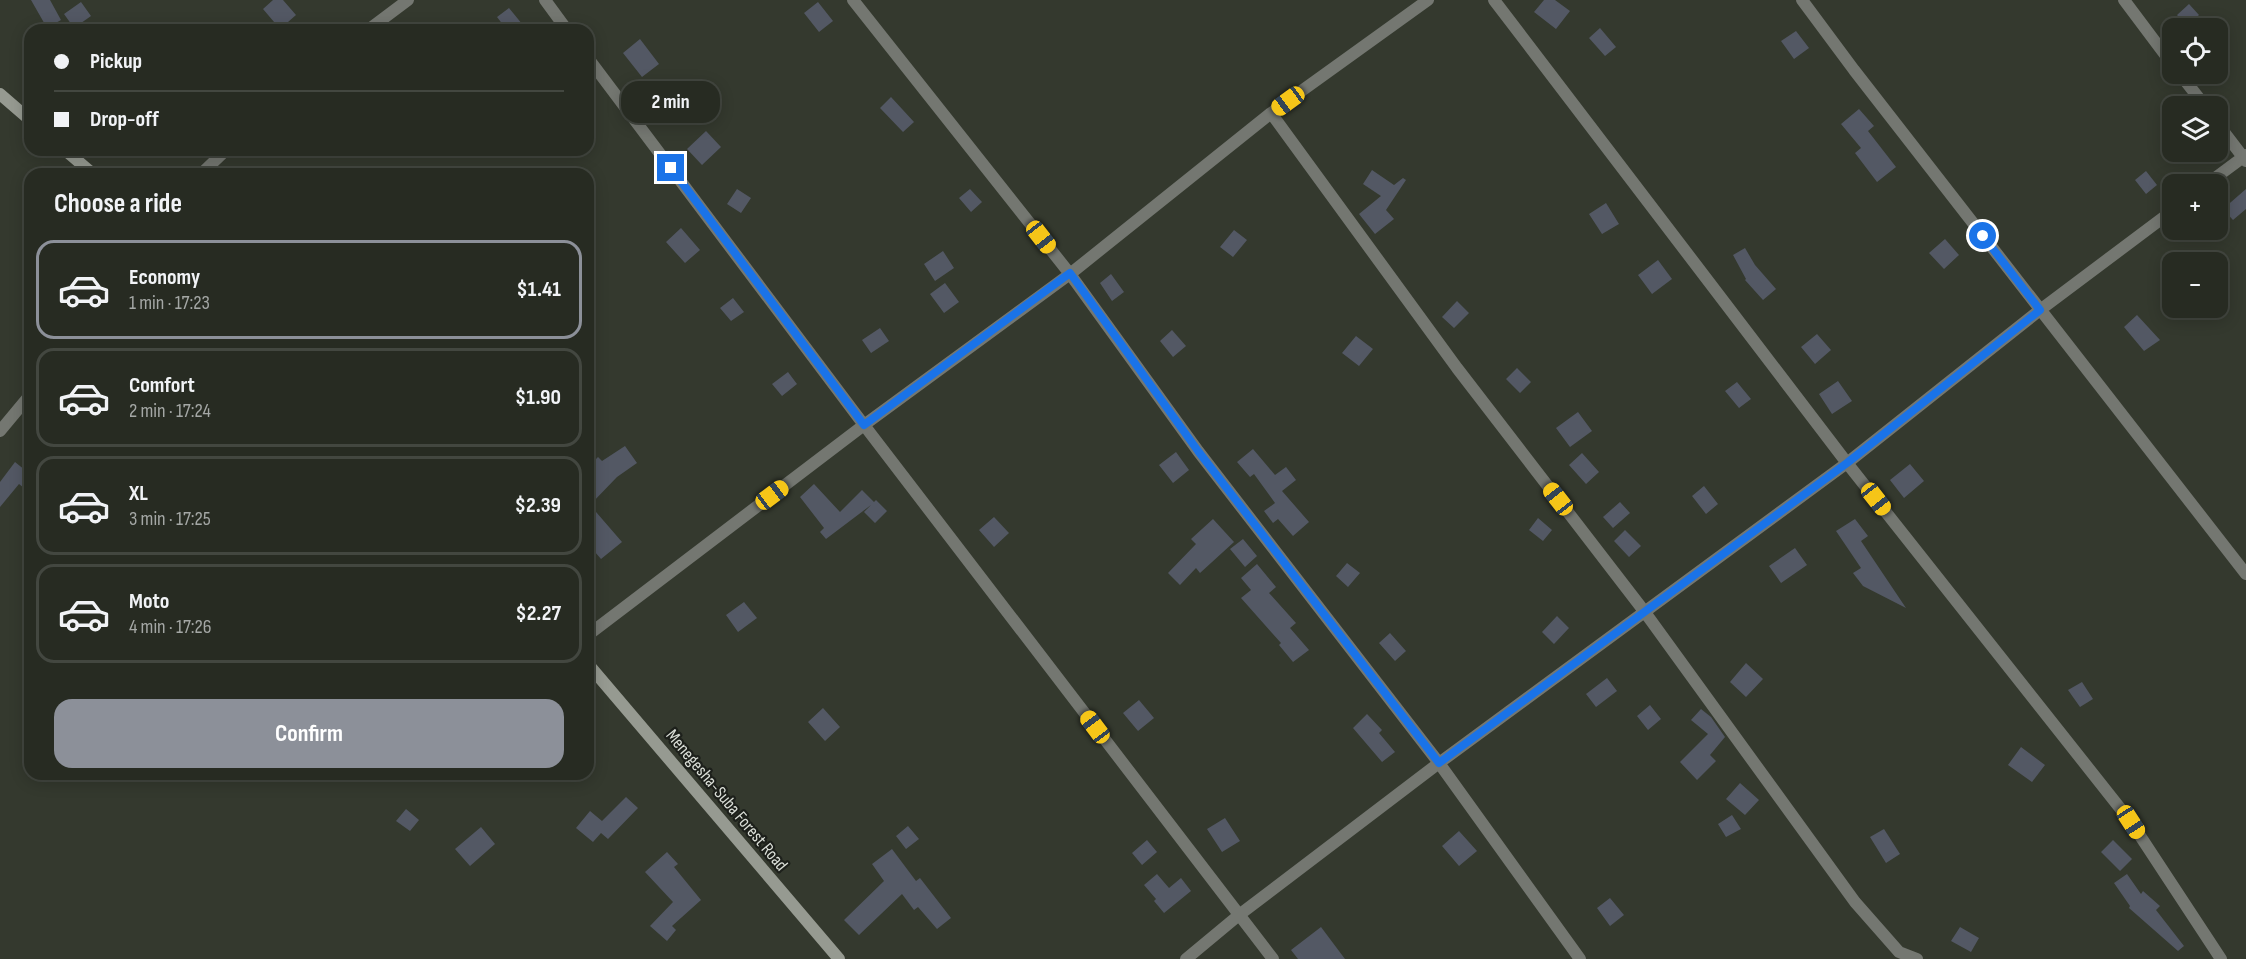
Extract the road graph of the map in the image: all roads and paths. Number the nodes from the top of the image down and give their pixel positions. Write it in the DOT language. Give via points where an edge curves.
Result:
graph roads {
  1 [pos="408,0"];
  2 [pos="545,0"];
  3 [pos="853,0"];
  4 [pos="1428,0"];
  5 [pos="1494,0"];
  6 [pos="1802,0"];
  7 [pos="2124,0"];
  8 [pos="376,24"];
  9 [pos="563,24"];
  10 [pos="2162,51"];
  11 [pos="594,66"];
  12 [pos="2188,84"];
  13 [pos="0,94"];
  14 [pos="2197,96"];
  15 [pos="1271,113"];
  16 [pos="24,115"];
  17 [pos="2228,136"];
  18 [pos="72,156"];
  19 [pos="220,156"];
  20 [pos="2245,157"];
  21 [pos="86,168"];
  22 [pos="207,168"];
  23 [pos="2221,174"];
  24 [pos="2162,218"];
  25 [pos="1070,273"];
  26 [pos="2040,310"];
  27 [pos="24,402"];
  28 [pos="864,425"];
  29 [pos="0,431"];
  30 [pos="1847,463"];
  31 [pos="2246,574"];
  32 [pos="1644,611"];
  33 [pos="594,630"];
  34 [pos="594,671"];
  35 [pos="1439,763"];
  36 [pos="1239,915"];
  37 [pos="839,959"];
  38 [pos="1186,959"];
  39 [pos="1273,959"];
  40 [pos="1580,959"];
  41 [pos="1917,959"];
  42 [pos="2221,959"];
  1 -- 8 [label="street"];
  2 -- 9 [label="street"];
  3 -- 25 [label="street"];
  4 -- 15 [label="street"];
  5 -- 30 [label="street"];
  6 -- 26 [label="street"];
  7 -- 10 [label="street"];
  11 -- 28 [label="street"];
  12 -- 14 [label="street"];
  13 -- 16 [label="street"];
  15 -- 25 [label="street"];
  15 -- 32 [label="street" via="1457,368"];
  17 -- 20 [label="street"];
  18 -- 21 [label="street"];
  19 -- 22 [label="street"];
  20 -- 23 [label="street"];
  24 -- 26 [label="street"];
  25 -- 28 [label="street"];
  25 -- 35 [label="street" via="1198,451"];
  26 -- 30 [label="street"];
  26 -- 31 [label="street"];
  27 -- 29 [label="street"];
  28 -- 33 [label="street"];
  28 -- 36 [label="street"];
  30 -- 32 [label="street"];
  30 -- 42 [label="street" via="2131,822"];
  32 -- 35 [label="street"];
  32 -- 41 [label="street" via="1855,902 1899,952"];
  34 -- 37 [label="street, Menegesha-Suba Forest Road"];
  35 -- 36 [label="street"];
  35 -- 40 [label="street"];
  36 -- 38 [label="street"];
  36 -- 39 [label="street"];
}
